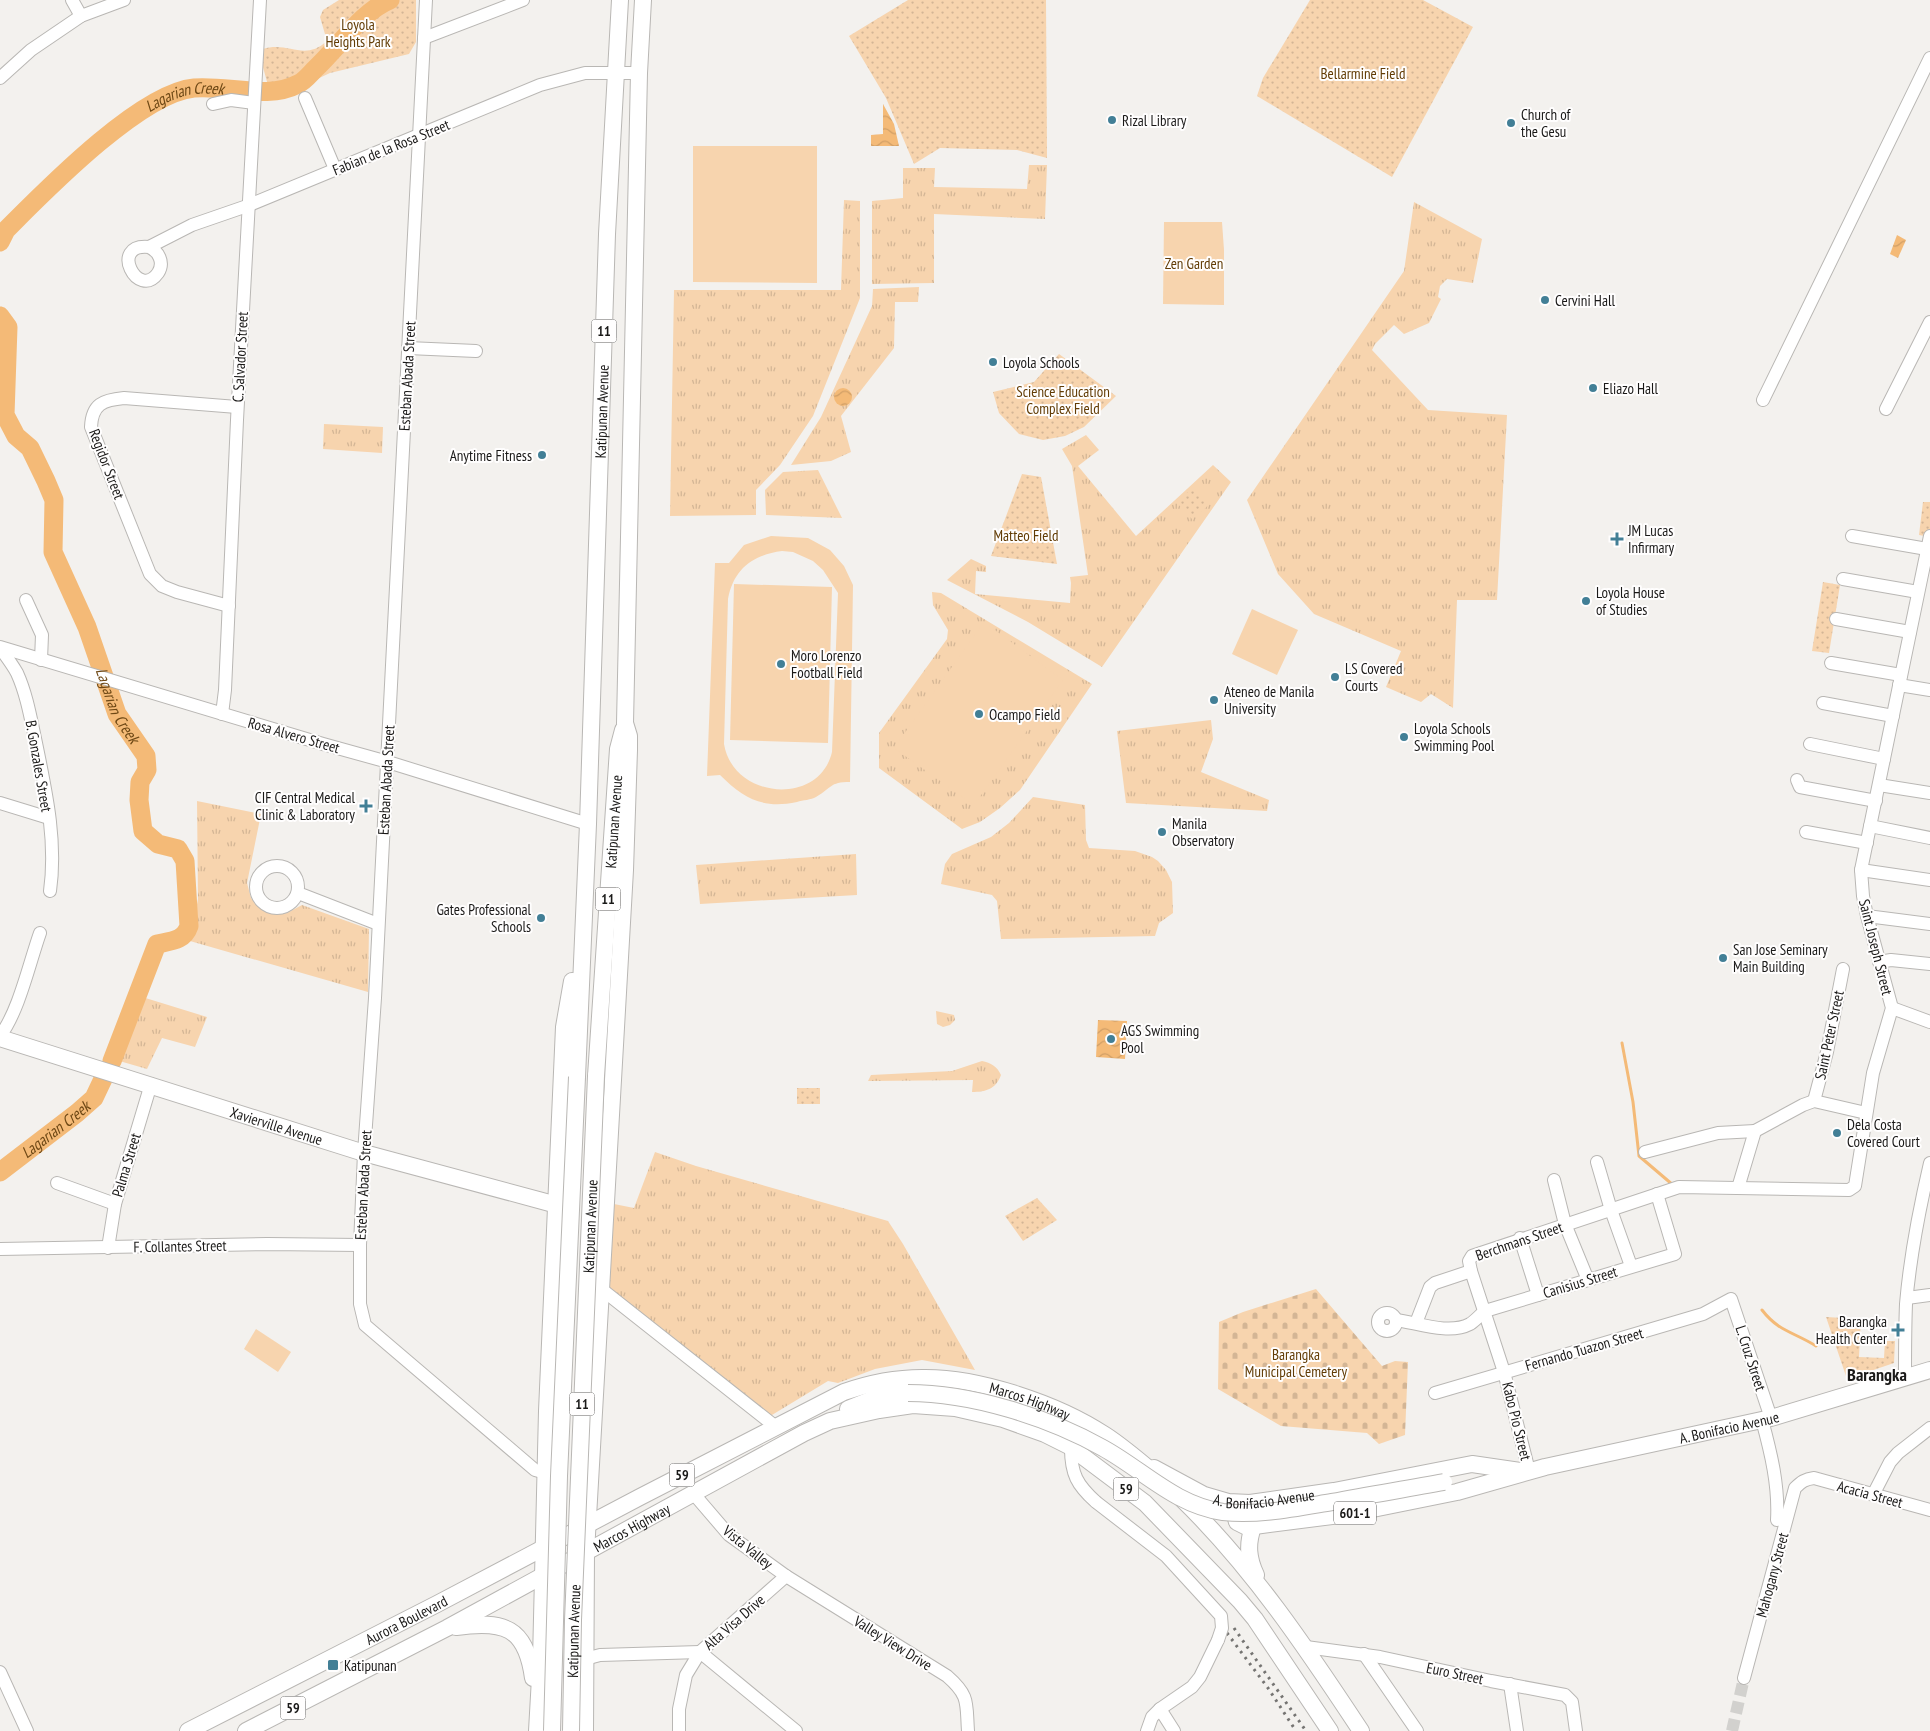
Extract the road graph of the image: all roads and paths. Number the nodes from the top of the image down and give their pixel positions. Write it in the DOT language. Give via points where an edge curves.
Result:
graph roads {
  1 [pos="72,0"];
  2 [pos="124,0"];
  3 [pos="260,0"];
  4 [pos="426,0"];
  5 [pos="523,0"];
  6 [pos="620,0"];
  7 [pos="643,0"];
  8 [pos="81,16"];
  9 [pos="424,38"];
  10 [pos="1930,58"];
  11 [pos="617,72"];
  12 [pos="640,73"];
  13 [pos="0,78"];
  14 [pos="255,95"];
  15 [pos="305,98"];
  16 [pos="213,104"];
  17 [pos="420,134"];
  18 [pos="335,170"];
  19 [pos="248,206"];
  20 [pos="148,247"];
  21 [pos="1930,322"];
  22 [pos="408,348"];
  23 [pos="476,351"];
  24 [pos="1763,400"];
  25 [pos="237,407"];
  26 [pos="1886,409"];
  27 [pos="1852,536"];
  28 [pos="1928,549"];
  29 [pos="1843,579"];
  30 [pos="1922,597"];
  31 [pos="26,600"];
  32 [pos="229,606"];
  33 [pos="1836,620"];
  34 [pos="1910,632"];
  35 [pos="0,648"];
  36 [pos="41,660"];
  37 [pos="1831,663"];
  38 [pos="1900,680"];
  39 [pos="1930,690"];
  40 [pos="1822,703"];
  41 [pos="222,714"];
  42 [pos="1893,716"];
  43 [pos="625,723"];
  44 [pos="1810,744"];
  45 [pos="1884,759"];
  46 [pos="388,762"];
  47 [pos="1797,780"];
  48 [pos="1879,785"];
  49 [pos="1930,793"];
  50 [pos="1876,801"];
  51 [pos="0,803"];
  52 [pos="49,818"];
  53 [pos="588,824"];
  54 [pos="1870,826"];
  55 [pos="1806,832"];
  56 [pos="1930,838"];
  57 [pos="1867,843"];
  58 [pos="1862,870"];
  59 [pos="1930,880"];
  60 [pos="50,891"];
  61 [pos="298,893"];
  62 [pos="584,912"];
  63 [pos="1867,916"];
  64 [pos="378,924"];
  65 [pos="1930,924"];
  66 [pos="40,933"];
  67 [pos="1878,962"];
  68 [pos="1930,964"];
  69 [pos="1842,969"];
  70 [pos="1892,1008"];
  71 [pos="1930,1022"];
  72 [pos="0,1037"];
  73 [pos="151,1084"];
  74 [pos="1814,1101"];
  75 [pos="1866,1113"];
  76 [pos="1755,1131"];
  77 [pos="1645,1152"];
  78 [pos="364,1153"];
  79 [pos="1597,1162"];
  80 [pos="1930,1163"];
  81 [pos="1554,1180"];
  82 [pos="56,1183"];
  83 [pos="1682,1187"];
  84 [pos="1738,1188"];
  85 [pos="1657,1194"];
  86 [pos="115,1204"];
  87 [pos="557,1205"];
  88 [pos="1610,1210"];
  89 [pos="1565,1224"];
  90 [pos="1520,1238"];
  91 [pos="360,1245"];
  92 [pos="108,1248"];
  93 [pos="0,1250"];
  94 [pos="1632,1266"];
  95 [pos="1471,1271"];
  96 [pos="1588,1280"];
  97 [pos="600,1288"];
  98 [pos="1538,1295"];
  99 [pos="1930,1295"];
  100 [pos="1907,1298"];
  101 [pos="1731,1299"];
  102 [pos="1485,1311"];
  103 [pos="1396,1320"];
  104 [pos="1416,1323"];
  105 [pos="549,1369"];
  106 [pos="596,1370"];
  107 [pos="1930,1370"];
  108 [pos="1504,1372"];
  109 [pos="1905,1378"];
  110 [pos="1435,1393"];
  111 [pos="1766,1419"];
  112 [pos="830,1421"];
  113 [pos="547,1423"];
  114 [pos="593,1425"];
  115 [pos="776,1427"];
  116 [pos="1930,1428"];
  117 [pos="1071,1448"];
  118 [pos="1131,1454"];
  119 [pos="1527,1471"];
  120 [pos="546,1473"];
  121 [pos="1810,1479"];
  122 [pos="693,1493"];
  123 [pos="1873,1495"];
  124 [pos="1250,1503"];
  125 [pos="545,1505"];
  126 [pos="1930,1510"];
  127 [pos="1777,1520"];
  128 [pos="588,1524"];
  129 [pos="1253,1526"];
  130 [pos="611,1538"];
  131 [pos="544,1547"];
  132 [pos="586,1552"];
  133 [pos="503,1569"];
  134 [pos="543,1575"];
  135 [pos="786,1576"];
  136 [pos="585,1589"];
  137 [pos="1262,1591"];
  138 [pos="447,1628"];
  139 [pos="1306,1647"];
  140 [pos="700,1652"];
  141 [pos="1364,1654"];
  142 [pos="585,1659"];
  143 [pos="541,1660"];
  144 [pos="0,1672"];
  145 [pos="1744,1678"];
  146 [pos="1510,1684"];
  147 [pos="1164,1706"];
  148 [pos="537,1708"];
  149 [pos="26,1731"];
  150 [pos="188,1731"];
  151 [pos="246,1731"];
  152 [pos="536,1731"];
  153 [pos="552,1731"];
  154 [pos="571,1731"];
  155 [pos="585,1731"];
  156 [pos="679,1731"];
  157 [pos="796,1731"];
  158 [pos="968,1731"];
  159 [pos="1146,1731"];
  160 [pos="1174,1731"];
  161 [pos="1330,1731"];
  162 [pos="1362,1731"];
  163 [pos="1417,1731"];
  164 [pos="1517,1731"];
  165 [pos="1576,1731"];
  1 -- 8 [label="street"];
  2 -- 8 [label="street"];
  3 -- 14 [label="street, C. Salvador Street"];
  4 -- 9 [label="street, Esteban Abada Street"];
  5 -- 9 [label="street"];
  6 -- 11 [label="main road, Katipunan Avenue / 11"];
  7 -- 12 [label="main road, Katipunan Avenue / 11"];
  8 -- 13 [label="street" via="31,50"];
  9 -- 17 [label="street, Esteban Abada Street"];
  10 -- 24 [label="street"];
  11 -- 12 [label="street, Fabian de la Rosa Street"];
  11 -- 17 [label="street, Fabian de la Rosa Street" via="584,73 551,82"];
  11 -- 53 [label="main road, Katipunan Avenue / 11" via="607,234"];
  12 -- 43 [label="main road, Katipunan Avenue / 11"];
  14 -- 16 [label="street"];
  14 -- 19 [label="street, C. Salvador Street"];
  15 -- 18 [label="street"];
  17 -- 18 [label="street, Fabian de la Rosa Street"];
  17 -- 22 [label="street, Esteban Abada Street"];
  18 -- 19 [label="street, Fabian de la Rosa Street"];
  19 -- 20 [label="street, Fabian de la Rosa Street" via="192,225"];
  19 -- 25 [label="street, C. Salvador Street"];
  21 -- 26 [label="street"];
  22 -- 23 [label="street"];
  22 -- 46 [label="street, Esteban Abada Street"];
  25 -- 32 [label="street, C. Salvador Street"];
  25 -- 32 [label="street, Regidor Street" via="124,398 108,400 92,415 91,427 150,574 162,586"];
  27 -- 28 [label="street"];
  28 -- 30 [label="street, Saint Joseph Street"];
  29 -- 30 [label="street"];
  30 -- 34 [label="street, Saint Joseph Street"];
  31 -- 36 [label="street" via="42,635"];
  32 -- 41 [label="street, C. Salvador Street"];
  33 -- 34 [label="street"];
  34 -- 38 [label="street, Saint Joseph Street"];
  35 -- 36 [label="street, Rosa Alvero Street"];
  35 -- 52 [label="street, B. Gonzales Street" via="17,674 27,702"];
  36 -- 41 [label="street, Rosa Alvero Street"];
  37 -- 38 [label="street"];
  38 -- 39 [label="street"];
  38 -- 42 [label="street, Saint Joseph Street"];
  40 -- 42 [label="street"];
  41 -- 46 [label="street, Rosa Alvero Street"];
  42 -- 45 [label="street, Saint Joseph Street"];
  43 -- 97 [label="main road, Katipunan Avenue / 11" via="629,750 625,870"];
  43 -- 154 [label="main road, Katipunan Avenue / 11, bridge" via="618,749 596,1076"];
  44 -- 45 [label="street"];
  45 -- 48 [label="street, Saint Joseph Street"];
  46 -- 53 [label="street, Rosa Alvero Street"];
  46 -- 64 [label="street, Esteban Abada Street"];
  47 -- 50 [label="street" via="1800,788"];
  48 -- 49 [label="street"];
  48 -- 50 [label="street, Saint Joseph Street"];
  50 -- 54 [label="street, Saint Joseph Street"];
  51 -- 52 [label="street"];
  52 -- 60 [label="street, B. Gonzales Street" via="53,867"];
  53 -- 62 [label="main road, Katipunan Avenue / 11"];
  54 -- 56 [label="street"];
  54 -- 57 [label="street, Saint Joseph Street"];
  55 -- 57 [label="street"];
  57 -- 58 [label="street, Saint Joseph Street"];
  58 -- 59 [label="street"];
  58 -- 63 [label="street, Saint Joseph Street"];
  61 -- 64 [label="street"];
  62 -- 87 [label="main road, Katipunan Avenue / 11" via="564,1028"];
  62 -- 153 [label="main road, Katipunan Avenue / 11, bridge" via="557,1515"];
  63 -- 65 [label="street"];
  63 -- 67 [label="street, Saint Joseph Street"];
  64 -- 78 [label="street, Esteban Abada Street"];
  66 -- 72 [label="street" via="17,1002"];
  67 -- 68 [label="street"];
  67 -- 70 [label="street, Saint Joseph Street"];
  69 -- 74 [label="street, Saint Peter Street" via="1829,1043"];
  70 -- 71 [label="street"];
  70 -- 75 [label="street, Saint Joseph Street" via="1873,1073"];
  72 -- 73 [label="main road, Xavierville Avenue" via="104,1072"];
  73 -- 78 [label="main road, Xavierville Avenue"];
  73 -- 86 [label="street, Palma Street"];
  74 -- 75 [label="street"];
  74 -- 76 [label="street"];
  75 -- 84 [label="street, Saint Joseph Street" via="1856,1183 1852,1190"];
  76 -- 77 [label="street" via="1718,1133"];
  76 -- 84 [label="street"];
  78 -- 87 [label="main road, Xavierville Avenue"];
  78 -- 91 [label="street, Esteban Abada Street"];
  79 -- 88 [label="street"];
  80 -- 100 [label="street" via="1917,1220"];
  81 -- 89 [label="street"];
  82 -- 86 [label="street"];
  83 -- 84 [label="street, Saint Joseph Street"];
  83 -- 85 [label="street, Berchmans Street"];
  85 -- 88 [label="street, Berchmans Street"];
  85 -- 94 [label="street, Canisius Street" via="1675,1254"];
  86 -- 92 [label="street, Palma Street"];
  87 -- 105 [label="main road, Katipunan Avenue / 11"];
  88 -- 89 [label="street, Berchmans Street"];
  88 -- 94 [label="street"];
  89 -- 90 [label="street, Berchmans Street"];
  89 -- 96 [label="street"];
  90 -- 95 [label="street, Berchmans Street" via="1472,1256 1469,1261"];
  90 -- 98 [label="street"];
  91 -- 92 [label="street, F. Collantes Street"];
  91 -- 120 [label="street, Esteban Abada Street" via="360,1304 365,1325 535,1470"];
  92 -- 93 [label="street, F. Collantes Street"];
  94 -- 96 [label="street, Canisius Street"];
  95 -- 102 [label="street, Berchmans Street"];
  95 -- 104 [label="street" via="1430,1287"];
  96 -- 98 [label="street, Canisius Street"];
  97 -- 106 [label="main road, Katipunan Avenue / 11"];
  97 -- 115 [label="street"];
  98 -- 102 [label="street, Canisius Street"];
  99 -- 100 [label="street"];
  100 -- 109 [label="street"];
  101 -- 108 [label="street, Fernando Tuazon Street" via="1703,1314"];
  101 -- 111 [label="street, L. Cruz Street"];
  102 -- 104 [label="street, Canisius Street" via="1470,1324 1456,1328"];
  102 -- 108 [label="street, Berchmans Street"];
  103 -- 104 [label="street, Canisius Street"];
  105 -- 106 [label="main road" via="554,1380 574,1387 590,1380"];
  105 -- 113 [label="main road, Katipunan Avenue / 11"];
  106 -- 114 [label="main road, Katipunan Avenue / 11"];
  107 -- 109 [label="main road, A. Bonifacio Avenue / 601-1"];
  108 -- 110 [label="street, Fernando Tuazon Street"];
  108 -- 119 [label="street, Kabo Pio Street"];
  109 -- 111 [label="main road, A. Bonifacio Avenue / 601-1"];
  111 -- 119 [label="main road, A. Bonifacio Avenue / 601-1"];
  111 -- 127 [label="street, L. Cruz Street" via="1777,1488"];
  112 -- 117 [label="main road, Marcos Highway / 59" via="913,1405 955,1408 1003,1419 1045,1434"];
  112 -- 119 [label="main road, bridge" via="841,1412 878,1397 908,1393 956,1397 1005,1408 1104,1448 1158,1486 1191,1503 1222,1512 1259,1513"];
  112 -- 122 [label="main road, Marcos Highway / 59"];
  113 -- 114 [label="main road"];
  113 -- 120 [label="main road, Katipunan Avenue / 11"];
  114 -- 128 [label="main road, Katipunan Avenue / 11"];
  115 -- 118 [label="main road, Marcos Highway / 59" via="844,1392 868,1384 923,1378 952,1379 1030,1398 1076,1418"];
  115 -- 128 [label="main road, Marcos Highway / 59"];
  116 -- 123 [label="street" via="1890,1462"];
  117 -- 147 [label="street, bridge" via="1071,1464 1084,1492 1166,1556 1221,1616 1218,1640 1200,1677 1192,1687"];
  117 -- 161 [label="main road, Marcos Highway / 59" via="1145,1503 1240,1601"];
  118 -- 124 [label="main road, A. Bonifacio Avenue / 601-1" via="1204,1495 1228,1502"];
  118 -- 137 [label="main road, Marcos Highway / 59" via="1204,1521 1238,1558"];
  119 -- 124 [label="main road, A. Bonifacio Avenue / 601-1" via="1472,1464 1334,1491"];
  119 -- 129 [label="main road, A. Bonifacio Avenue / 601-1" via="1457,1492 1370,1510"];
  120 -- 125 [label="main road, Katipunan Avenue / 11"];
  121 -- 123 [label="street, Acacia Street"];
  121 -- 145 [label="street, Mahogany Street" via="1795,1488"];
  122 -- 130 [label="main road, Marcos Highway / 59"];
  122 -- 135 [label="street, Vista Valley" via="729,1535"];
  123 -- 126 [label="street, Acacia Street"];
  124 -- 129 [label="main road" via="1236,1512 1235,1519 1241,1525"];
  125 -- 131 [label="main road, Katipunan Avenue / 11"];
  125 -- 133 [label="main road" via="532,1540 520,1556"];
  128 -- 131 [label="main road, 59"];
  128 -- 132 [label="main road, Katipunan Avenue / 11"];
  129 -- 137 [label="main road, A. Bonifacio Avenue" via="1248,1550"];
  130 -- 132 [label="main road, Marcos Highway / 59"];
  130 -- 136 [label="main road" via="597,1559"];
  131 -- 133 [label="main road, Aurora Boulevard / 59"];
  131 -- 134 [label="main road, Katipunan Avenue / 11"];
  132 -- 134 [label="main road, 59"];
  132 -- 136 [label="main road, Katipunan Avenue / 11"];
  133 -- 150 [label="main road, Aurora Boulevard / 59"];
  134 -- 138 [label="main road, Aurora Boulevard / 59"];
  134 -- 143 [label="main road, Katipunan Avenue / 11"];
  135 -- 140 [label="street, Alta Visa Drive"];
  135 -- 158 [label="street, Valley View Drive" via="947,1676 960,1688 966,1702"];
  136 -- 142 [label="main road, Katipunan Avenue / 11"];
  137 -- 139 [label="main road, Marcos Highway / 59"];
  138 -- 148 [label="main road" via="492,1624 508,1629 519,1638 531,1661"];
  138 -- 151 [label="main road, Aurora Boulevard / 59"];
  139 -- 141 [label="street, Euro Street"];
  139 -- 162 [label="main road, Marcos Highway / 59"];
  140 -- 142 [label="street" via="600,1655"];
  140 -- 156 [label="street, Alta Visa Drive" via="686,1675 679,1709"];
  140 -- 157 [label="street"];
  141 -- 146 [label="street, Euro Street"];
  141 -- 163 [label="street"];
  142 -- 143 [label="main road"];
  142 -- 155 [label="main road, Katipunan Avenue / 11"];
  143 -- 148 [label="main road, Katipunan Avenue / 11"];
  144 -- 149 [label="street"];
  146 -- 164 [label="street"];
  146 -- 165 [label="street, Euro Street" via="1565,1695 1572,1702"];
  147 -- 159 [label="street" via="1152,1717"];
  147 -- 160 [label="street"];
  148 -- 152 [label="main road, Katipunan Avenue / 11"];
}
